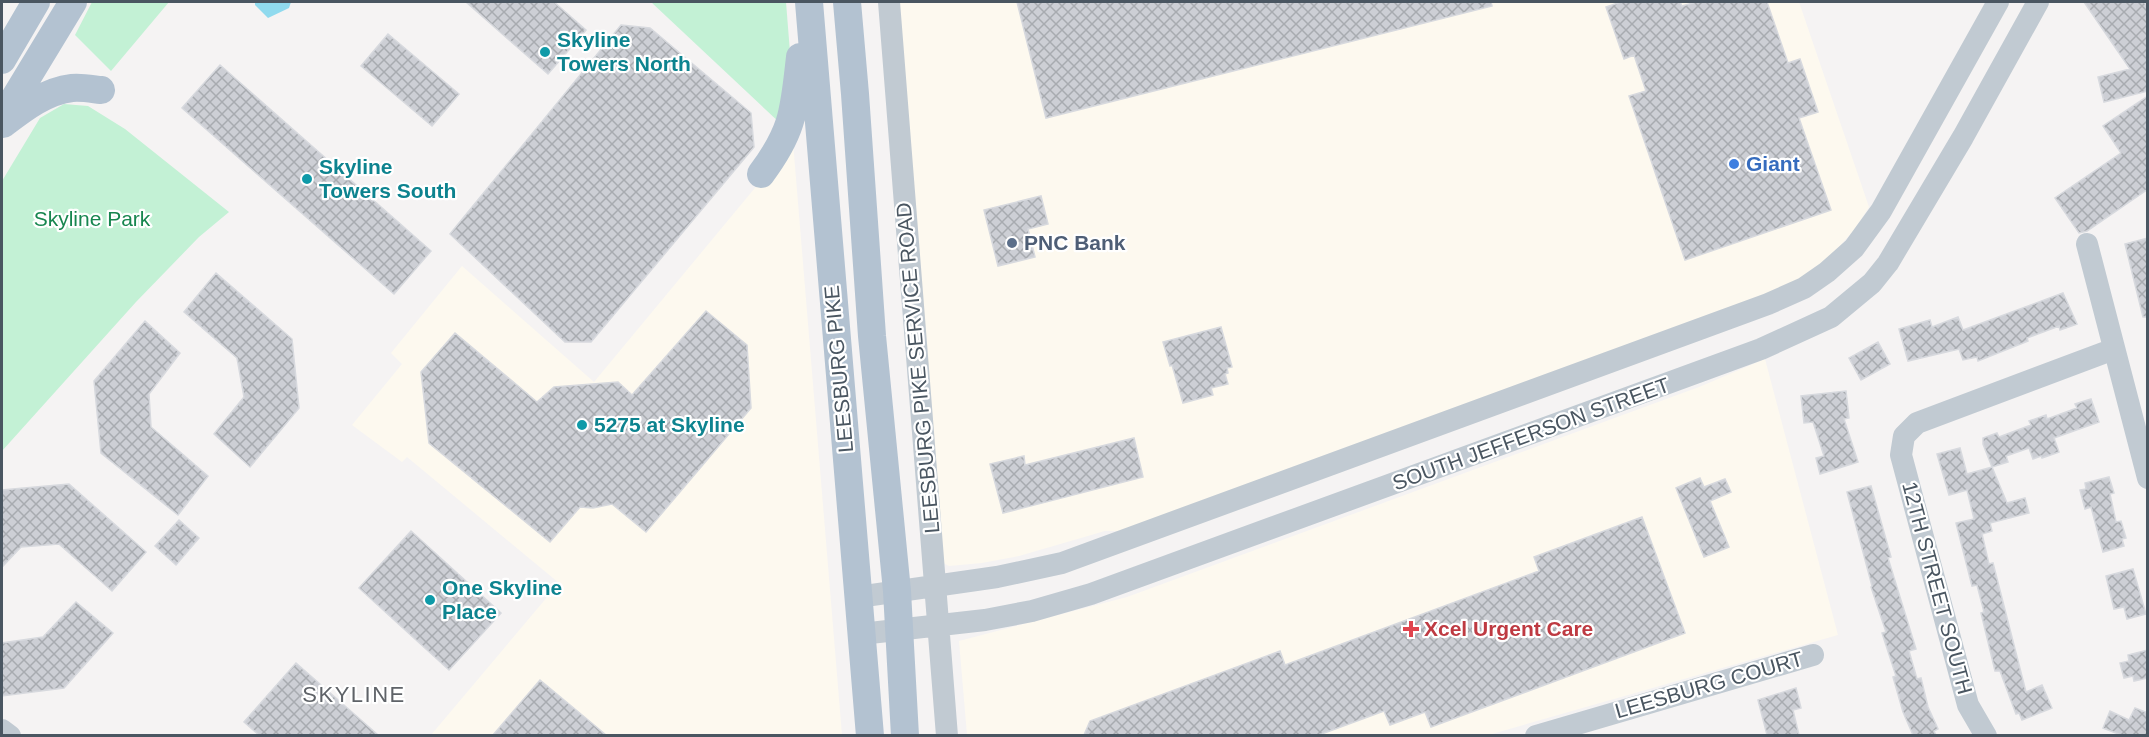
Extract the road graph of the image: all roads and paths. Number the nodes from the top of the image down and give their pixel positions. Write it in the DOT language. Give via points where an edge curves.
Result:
graph roads {
  1 [pos="36,2"];
  2 [pos="73,2"];
  3 [pos="808,2"];
  4 [pos="847,2"];
  5 [pos="889,2"];
  6 [pos="1998,2"];
  7 [pos="2038,2"];
  8 [pos="2,60"];
  9 [pos="101,90"];
  10 [pos="2,119"];
  11 [pos="2,125"];
  12 [pos="761,174"];
  13 [pos="2087,244"];
  14 [pos="2114,349"];
  15 [pos="2148,478"];
  16 [pos="936,586"];
  17 [pos="897,591"];
  18 [pos="858,597"];
  19 [pos="939,625"];
  20 [pos="898,629"];
  21 [pos="861,634"];
  22 [pos="1813,656"];
  23 [pos="2,730"];
  24 [pos="10,735"];
  25 [pos="870,735"];
  26 [pos="905,735"];
  27 [pos="947,735"];
  28 [pos="1536,735"];
  29 [pos="1986,735"];
  1 -- 8 [label="main road"];
  2 -- 10 [label="main road"];
  3 -- 12 [label="main road" via="791,123"];
  3 -- 18 [label="main road, LEESBURG PIKE"];
  4 -- 17 [label="main road, LEESBURG PIKE" via="872,336"];
  5 -- 16 [label="street, LEESBURG PIKE SERVICE ROAD"];
  6 -- 16 [label="street, SOUTH JEFFERSON STREET" via="1881,211 1854,248 1804,288 1084,556 1035,570"];
  7 -- 19 [label="street, SOUTH JEFFERSON STREET" via="1888,263 1872,283 1831,318 1751,353 1172,566 1032,611"];
  9 -- 11 [label="main road" via="74,88 53,92"];
  13 -- 14 [label="street"];
  14 -- 15 [label="street"];
  14 -- 29 [label="street, 12TH STREET SOUTH" via="1917,423 1904,436 1901,455 1968,705"];
  16 -- 17 [label="street, SOUTH JEFFERSON STREET"];
  16 -- 19 [label="street, LEESBURG PIKE SERVICE ROAD"];
  17 -- 18 [label="street, SOUTH JEFFERSON STREET"];
  17 -- 20 [label="main road, LEESBURG PIKE"];
  18 -- 21 [label="main road, LEESBURG PIKE"];
  19 -- 20 [label="street, SOUTH JEFFERSON STREET"];
  19 -- 27 [label="street, LEESBURG PIKE SERVICE ROAD"];
  20 -- 21 [label="street, SOUTH JEFFERSON STREET"];
  20 -- 26 [label="main road, LEESBURG PIKE"];
  21 -- 25 [label="main road, LEESBURG PIKE"];
  22 -- 28 [label="street, LEESBURG COURT"];
  23 -- 24 [label="street"];
}
